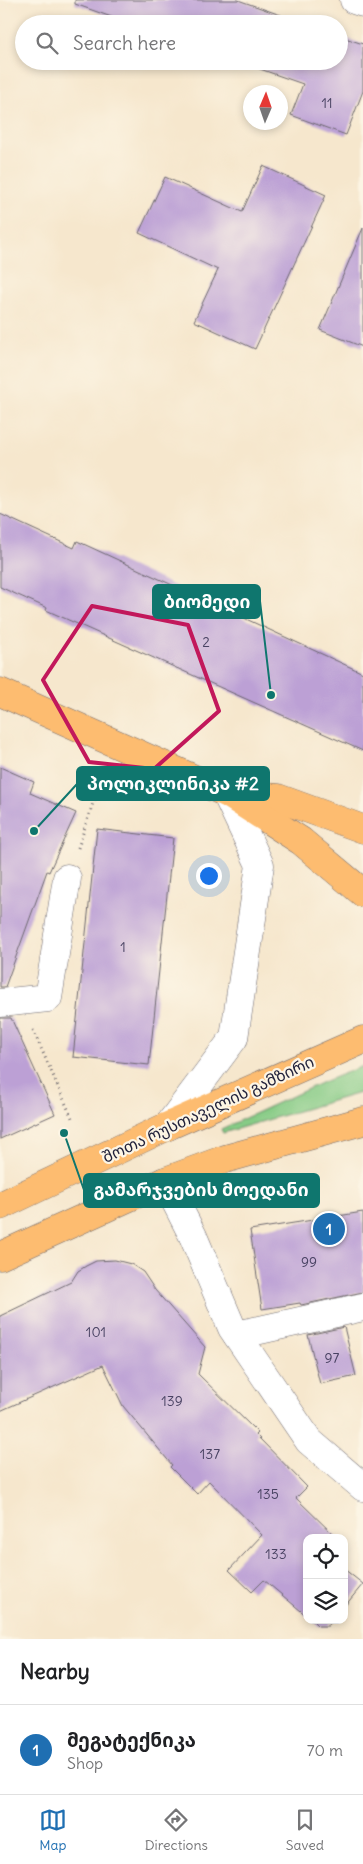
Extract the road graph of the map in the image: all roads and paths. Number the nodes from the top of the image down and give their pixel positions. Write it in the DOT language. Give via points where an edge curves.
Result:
graph roads {
  1 [pos="354,0"];
  2 [pos="363,3"];
  3 [pos="0,692"];
  4 [pos="100,785"];
  5 [pos="226,793"];
  6 [pos="363,828"];
  7 [pos="67,878"];
  8 [pos="363,893"];
  9 [pos="10,1002"];
  10 [pos="363,1040"];
  11 [pos="72,1118"];
  12 [pos="363,1121"];
  13 [pos="168,1126"];
  14 [pos="165,1181"];
  15 [pos="0,1206"];
  16 [pos="0,1256"];
  17 [pos="363,1307"];
  18 [pos="237,1335"];
  19 [pos="363,1487"];
  1 -- 2 [label="street"];
  3 -- 5 [label="main road"];
  4 -- 7 [label="path"];
  5 -- 6 [label="main road" via="278,798"];
  5 -- 8 [label="main road" via="300,841"];
  5 -- 13 [label="street" via="260,865 234,1038"];
  7 -- 9 [label="street" via="48,998"];
  9 -- 11 [label="path"];
  10 -- 13 [label="main road, შოთა რუსთაველის გამზირი"];
  12 -- 14 [label="main road" via="225,1159"];
  13 -- 15 [label="main road, შოთა რუსთაველის გამზირი"];
  14 -- 16 [label="main road"];
  14 -- 18 [label="street" via="194,1236"];
  17 -- 18 [label="street"];
  18 -- 19 [label="street" via="309,1441"];
}
